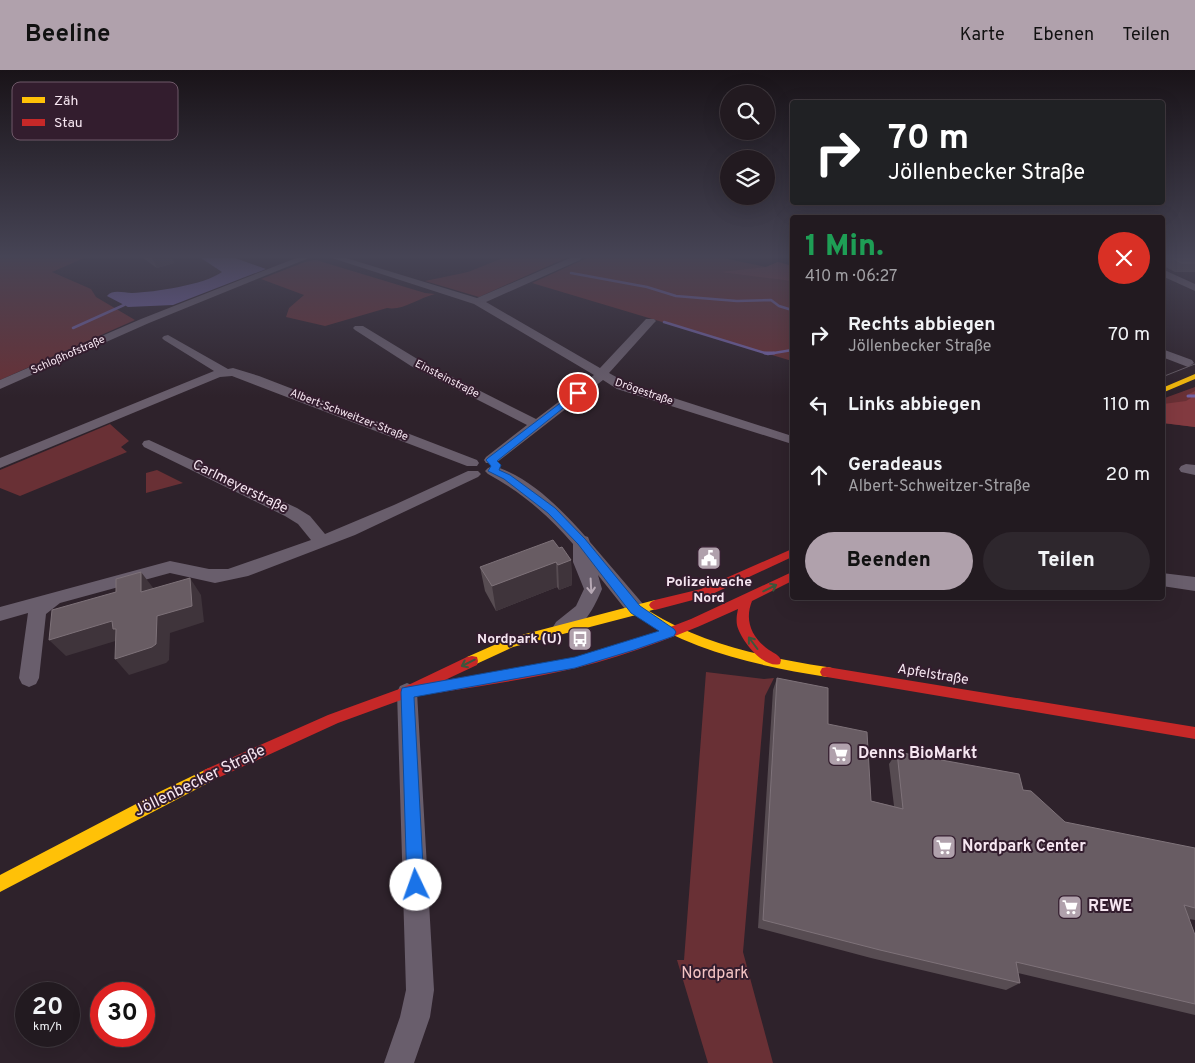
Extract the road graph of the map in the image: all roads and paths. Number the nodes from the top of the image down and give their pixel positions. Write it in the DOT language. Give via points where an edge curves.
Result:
graph roads {
  1 [pos="187,304"];
  2 [pos="482,304"];
  3 [pos="650,321"];
  4 [pos="359,328"];
  5 [pos="168,338"];
  6 [pos="1165,353"];
  7 [pos="1191,361"];
  8 [pos="1171,369"];
  9 [pos="224,372"];
  10 [pos="601,375"];
  11 [pos="1195,376"];
  12 [pos="0,386"];
  13 [pos="1165,390"];
  14 [pos="537,425"];
  15 [pos="790,439"];
  16 [pos="149,444"];
  17 [pos="0,463"];
  18 [pos="492,466"];
  19 [pos="473,468"];
  20 [pos="582,541"];
  21 [pos="322,542"];
  22 [pos="790,554"];
  23 [pos="790,577"];
  24 [pos="1165,579"];
  25 [pos="1195,584"];
  26 [pos="748,598"];
  27 [pos="45,603"];
  28 [pos="636,609"];
  29 [pos="0,614"];
  30 [pos="563,628"];
  31 [pos="670,632"];
  32 [pos="794,667"];
  33 [pos="29,678"];
  34 [pos="407,692"];
  35 [pos="1195,733"];
  36 [pos="0,884"];
  37 [pos="399,1063"];
  1 -- 12 [label="street, Schloßhofstraße"];
  2 -- 10 [label="street, Drögestraße"];
  3 -- 10 [label="street"];
  4 -- 14 [label="street, Einsteinstraße" via="402,356"];
  5 -- 9 [label="street, Albert-Schweitzer-Straße"];
  6 -- 7 [label="street"];
  7 -- 8 [label="main road"];
  9 -- 17 [label="street"];
  9 -- 19 [label="street, Albert-Schweitzer-Straße" via="255,379"];
  10 -- 14 [label="street"];
  10 -- 15 [label="street, Drögestraße" via="622,386"];
  11 -- 13 [label="main road"];
  14 -- 18 [label="street"];
  16 -- 21 [label="street, Carlmeyerstraße" via="291,512 304,520"];
  18 -- 19 [label="street" via="484,475"];
  18 -- 20 [label="street" via="541,502"];
  19 -- 21 [label="street"];
  20 -- 28 [label="street"];
  20 -- 30 [label="street, one-way" via="580,561 589,572 593,589 583,611"];
  21 -- 27 [label="street" via="232,574 213,576 170,567 67,594"];
  22 -- 28 [label="main road, Jöllenbecker Straße" via="704,593"];
  26 -- 23 [label="main road, Jöllenbecker Straße, one-way"];
  24 -- 25 [label="street"];
  26 -- 31 [label="main road, Jöllenbecker Straße"];
  32 -- 26 [label="main road, one-way" via="771,659 754,647 740,618"];
  27 -- 29 [label="street"];
  27 -- 33 [label="street" via="37,612"];
  28 -- 30 [label="main road, Jöllenbecker Straße"];
  28 -- 31 [label="main road, Apfelstraße"];
  30 -- 34 [label="main road, Jöllenbecker Straße, one-way" via="510,643"];
  31 -- 32 [label="main road, Apfelstraße" via="703,646"];
  31 -- 34 [label="main road, Jöllenbecker Straße" via="588,659"];
  32 -- 35 [label="main road, Apfelstraße"];
  34 -- 36 [label="main road, Jöllenbecker Straße" via="333,720 220,770"];
  34 -- 37 [label="street" via="420,990 415,1017"];
}
